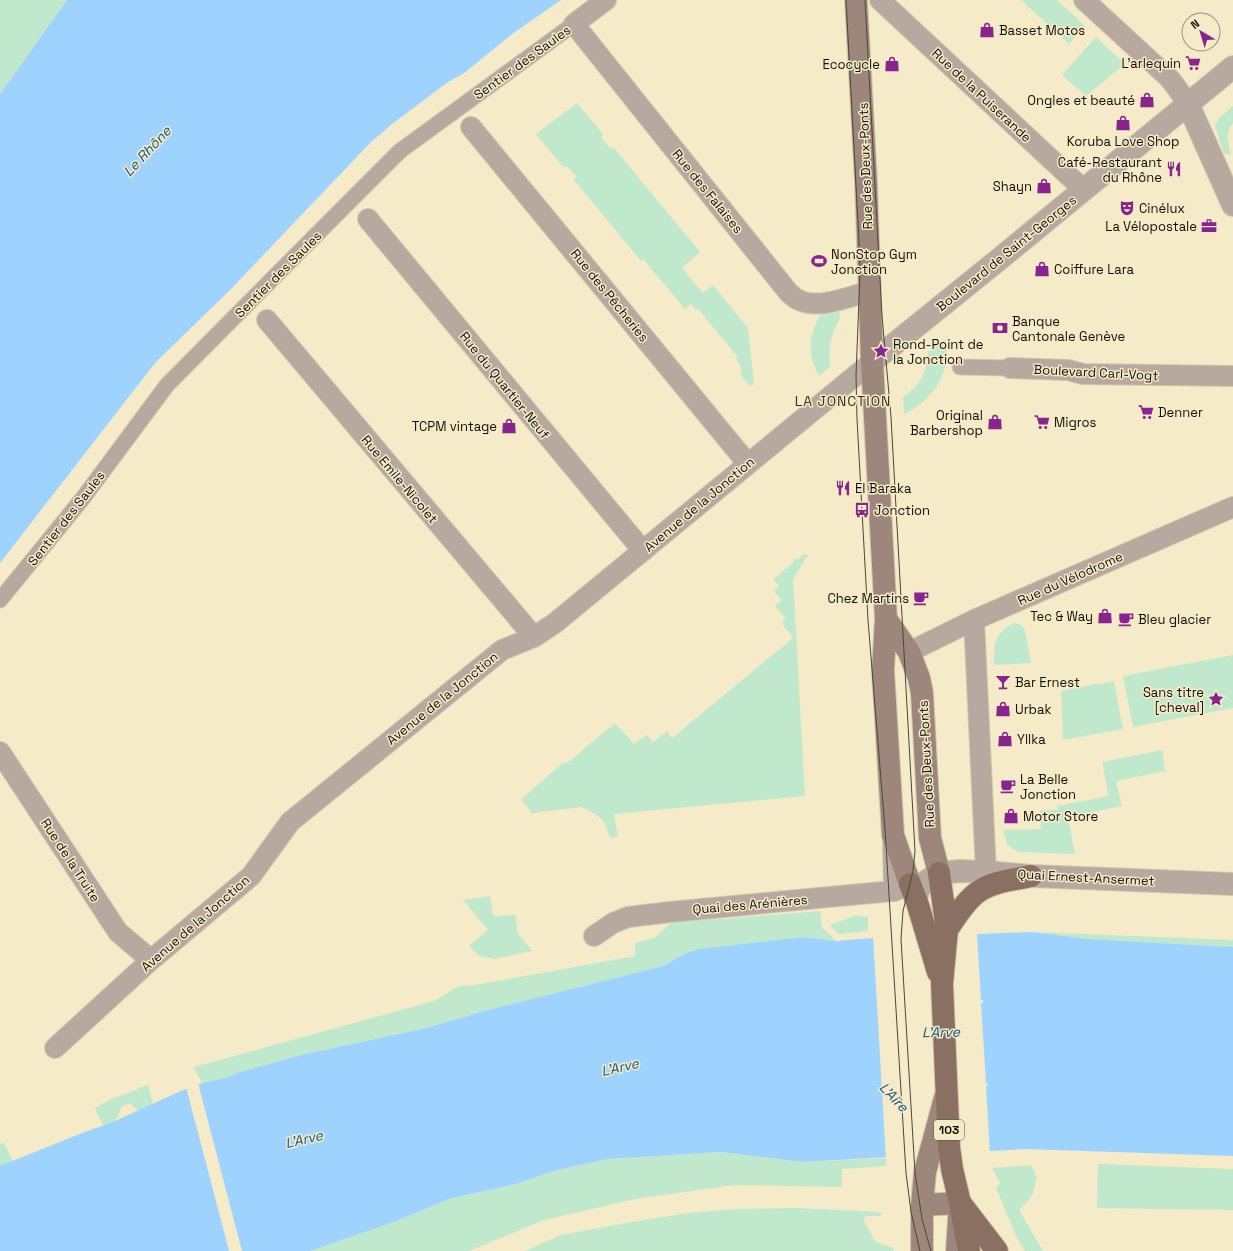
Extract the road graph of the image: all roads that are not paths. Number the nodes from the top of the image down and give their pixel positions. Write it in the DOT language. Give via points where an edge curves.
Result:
graph roads {
  1 [pos="606,0"];
  2 [pos="856,0"];
  3 [pos="880,0"];
  4 [pos="1084,0"];
  5 [pos="574,24"];
  6 [pos="1233,67"];
  7 [pos="1188,104"];
  8 [pos="471,126"];
  9 [pos="1084,190"];
  10 [pos="1233,205"];
  11 [pos="368,219"];
  12 [pos="870,291"];
  13 [pos="267,320"];
  14 [pos="872,362"];
  15 [pos="960,366"];
  16 [pos="1010,368"];
  17 [pos="1233,376"];
  18 [pos="748,464"];
  19 [pos="1233,507"];
  20 [pos="643,551"];
  21 [pos="0,600"];
  22 [pos="886,619"];
  23 [pos="974,620"];
  24 [pos="534,637"];
  25 [pos="909,652"];
  26 [pos="0,752"];
  27 [pos="986,872"];
  28 [pos="939,873"];
  29 [pos="1032,876"];
  30 [pos="1233,884"];
  31 [pos="907,891"];
  32 [pos="949,921"];
  33 [pos="594,936"];
  34 [pos="151,960"];
  35 [pos="942,984"];
  36 [pos="55,1048"];
  37 [pos="947,1091"];
  38 [pos="960,1203"];
  39 [pos="922,1206"];
  40 [pos="922,1251"];
  41 [pos="956,1251"];
  42 [pos="969,1251"];
  43 [pos="997,1251"];
  1 -- 5 [label="street, Sentier des Saules"];
  2 -- 12 [label="main road, Rue des Deux-Ponts"];
  3 -- 9 [label="street, Rue de la Puiserande"];
  4 -- 7 [label="street" via="1168,77"];
  5 -- 12 [label="street, Rue des Falaises" via="789,292 799,300 811,303"];
  5 -- 21 [label="street, Sentier des Saules" via="400,151 312,238 167,385 83,498"];
  6 -- 7 [label="street, Boulevard de Saint-Georges"];
  7 -- 9 [label="street, Boulevard de Saint-Georges"];
  7 -- 10 [label="street"];
  8 -- 18 [label="street, Rue des Pêcheries"];
  9 -- 14 [label="street, Boulevard de Saint-Georges"];
  11 -- 20 [label="street, Rue du Quartier-Neuf"];
  12 -- 14 [label="main road, Rue des Deux-Ponts"];
  13 -- 24 [label="street, Rue Emile-Nicolet"];
  14 -- 18 [label="street, Avenue de la Jonction"];
  14 -- 22 [label="main road, Rue des Deux-Ponts"];
  15 -- 16 [label="street, Boulevard Carl-Vogt"];
  16 -- 17 [label="street, Boulevard Carl-Vogt" via="1068,370 1084,374"];
  18 -- 20 [label="street, Avenue de la Jonction"];
  19 -- 23 [label="street, Rue du Vélodrome"];
  20 -- 24 [label="street, Avenue de la Jonction" via="555,623"];
  22 -- 25 [label="main road, Rue des Deux-Ponts"];
  22 -- 31 [label="main road, Rue des Deux-Ponts" via="883,670 893,835"];
  23 -- 25 [label="street, Rue du Vélodrome"];
  23 -- 27 [label="street"];
  24 -- 34 [label="street, Avenue de la Jonction" via="502,650 290,822 251,876"];
  25 -- 28 [label="main road, Rue des Deux-Ponts" via="922,693 930,838"];
  26 -- 34 [label="street, Rue de la Truite" via="118,932"];
  27 -- 28 [label="street, Quai Ernest-Ansermet"];
  27 -- 29 [label="street, Quai Ernest-Ansermet"];
  28 -- 31 [label="street" via="919,889"];
  28 -- 32 [label="main road, Rue des Deux-Ponts"];
  29 -- 30 [label="street, Quai Ernest-Ansermet"];
  29 -- 32 [label="main road" via="985,887"];
  31 -- 33 [label="street, Quai des Arénières" via="628,917 613,923"];
  31 -- 35 [label="main road, Rue des Deux-Ponts / 103" via="923,919"];
  32 -- 35 [label="main road, 103"];
  34 -- 36 [label="street, Avenue de la Jonction"];
  35 -- 37 [label="main road, 103"];
  37 -- 38 [label="main road, 103" via="949,1147"];
  37 -- 39 [label="main road" via="926,1172"];
  38 -- 39 [label="main road"];
  38 -- 41 [label="main road"];
  38 -- 42 [label="main road, 103"];
  38 -- 43 [label="main road"];
  39 -- 40 [label="main road"];
}
